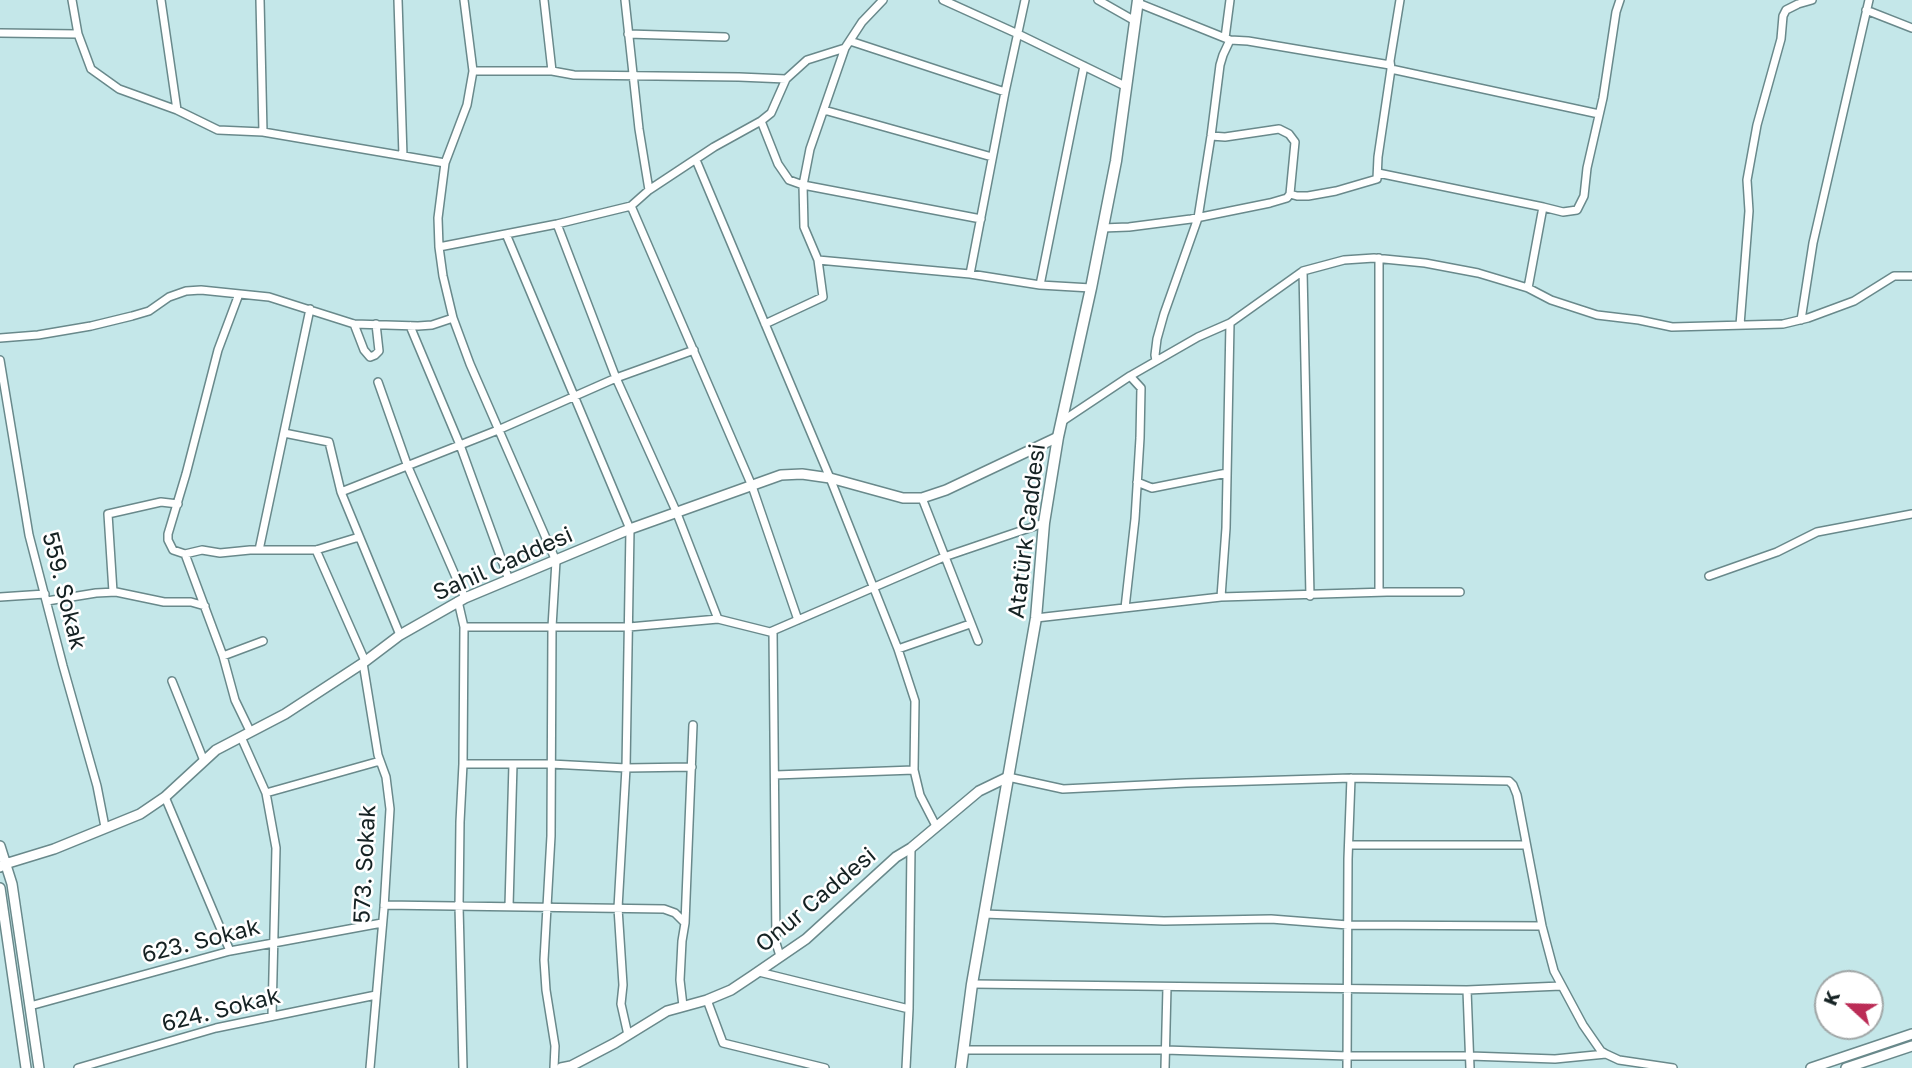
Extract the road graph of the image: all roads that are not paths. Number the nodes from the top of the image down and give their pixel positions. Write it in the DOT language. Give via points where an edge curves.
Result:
graph roads {
  1 [pos="72,0"];
  2 [pos="161,0"];
  3 [pos="260,0"];
  4 [pos="398,0"];
  5 [pos="464,0"];
  6 [pos="544,0"];
  7 [pos="625,0"];
  8 [pos="883,0"];
  9 [pos="943,0"];
  10 [pos="1025,0"];
  11 [pos="1098,0"];
  12 [pos="1230,0"];
  13 [pos="1400,0"];
  14 [pos="1620,0"];
  15 [pos="1787,0"];
  16 [pos="1812,0"];
  17 [pos="1869,0"];
  18 [pos="1138,2"];
  19 [pos="1791,8"];
  20 [pos="1866,10"];
  21 [pos="1135,21"];
  22 [pos="1912,28"];
  23 [pos="0,33"];
  24 [pos="78,34"];
  25 [pos="628,34"];
  26 [pos="1018,34"];
  27 [pos="726,37"];
  28 [pos="1228,39"];
  29 [pos="848,45"];
  30 [pos="1084,66"];
  31 [pos="1391,67"];
  32 [pos="473,71"];
  33 [pos="552,71"];
  34 [pos="633,75"];
  35 [pos="786,79"];
  36 [pos="1127,87"];
  37 [pos="1005,92"];
  38 [pos="177,110"];
  39 [pos="824,110"];
  40 [pos="1600,114"];
  41 [pos="761,121"];
  42 [pos="263,132"];
  43 [pos="1211,136"];
  44 [pos="403,156"];
  45 [pos="992,157"];
  46 [pos="696,160"];
  47 [pos="445,163"];
  48 [pos="1378,173"];
  49 [pos="803,184"];
  50 [pos="649,190"];
  51 [pos="1290,194"];
  52 [pos="631,206"];
  53 [pos="1543,207"];
  54 [pos="1198,218"];
  55 [pos="981,219"];
  56 [pos="557,224"];
  57 [pos="1102,228"];
  58 [pos="506,234"];
  59 [pos="439,247"];
  60 [pos="1379,258"];
  61 [pos="818,260"];
  62 [pos="1303,271"];
  63 [pos="970,274"];
  64 [pos="1912,276"];
  65 [pos="1040,285"];
  66 [pos="1091,288"];
  67 [pos="1528,288"];
  68 [pos="239,294"];
  69 [pos="310,309"];
  70 [pos="453,318"];
  71 [pos="1801,320"];
  72 [pos="1230,323"];
  73 [pos="354,324"];
  74 [pos="376,324"];
  75 [pos="765,324"];
  76 [pos="1740,325"];
  77 [pos="410,326"];
  78 [pos="0,338"];
  79 [pos="694,349"];
  80 [pos="0,360"];
  81 [pos="1156,360"];
  82 [pos="1130,376"];
  83 [pos="617,378"];
  84 [pos="378,382"];
  85 [pos="575,397"];
  86 [pos="1061,422"];
  87 [pos="499,430"];
  88 [pos="284,433"];
  89 [pos="1058,437"];
  90 [pos="460,445"];
  91 [pos="408,467"];
  92 [pos="1227,473"];
  93 [pos="831,478"];
  94 [pos="1137,482"];
  95 [pos="752,486"];
  96 [pos="341,492"];
  97 [pos="922,498"];
  98 [pos="178,504"];
  99 [pos="676,511"];
  100 [pos="1912,514"];
  101 [pos="1044,523"];
  102 [pos="630,529"];
  103 [pos="359,537"];
  104 [pos="259,550"];
  105 [pos="316,550"];
  106 [pos="185,554"];
  107 [pos="944,557"];
  108 [pos="555,561"];
  109 [pos="1709,576"];
  110 [pos="509,580"];
  111 [pos="873,587"];
  112 [pos="113,592"];
  113 [pos="1379,592"];
  114 [pos="1460,592"];
  115 [pos="1310,596"];
  116 [pos="0,597"];
  117 [pos="1221,597"];
  118 [pos="46,598"];
  119 [pos="461,600"];
  120 [pos="205,606"];
  121 [pos="1125,608"];
  122 [pos="1036,618"];
  123 [pos="718,619"];
  124 [pos="798,620"];
  125 [pos="971,624"];
  126 [pos="464,627"];
  127 [pos="552,627"];
  128 [pos="629,627"];
  129 [pos="773,631"];
  130 [pos="400,635"];
  131 [pos="263,641"];
  132 [pos="978,641"];
  133 [pos="898,649"];
  134 [pos="223,656"];
  135 [pos="364,662"];
  136 [pos="172,681"];
  137 [pos="693,724"];
  138 [pos="245,734"];
  139 [pos="204,761"];
  140 [pos="380,761"];
  141 [pos="463,764"];
  142 [pos="513,764"];
  143 [pos="551,764"];
  144 [pos="692,767"];
  145 [pos="626,768"];
  146 [pos="914,770"];
  147 [pos="775,775"];
  148 [pos="1008,776"];
  149 [pos="1351,778"];
  150 [pos="266,793"];
  151 [pos="165,797"];
  152 [pos="936,826"];
  153 [pos="105,827"];
  154 [pos="1350,845"];
  155 [pos="1526,845"];
  156 [pos="0,846"];
  157 [pos="911,848"];
  158 [pos="3,866"];
  159 [pos="0,888"];
  160 [pos="384,905"];
  161 [pos="459,906"];
  162 [pos="509,906"];
  163 [pos="548,907"];
  164 [pos="618,908"];
  165 [pos="984,914"];
  166 [pos="382,923"];
  167 [pos="685,923"];
  168 [pos="1348,925"];
  169 [pos="1542,926"];
  170 [pos="274,943"];
  171 [pos="230,951"];
  172 [pos="780,956"];
  173 [pos="759,972"];
  174 [pos="972,984"];
  175 [pos="1561,986"];
  176 [pos="1167,987"];
  177 [pos="1348,988"];
  178 [pos="1467,990"];
  179 [pos="376,995"];
  180 [pos="706,1000"];
  181 [pos="30,1006"];
  182 [pos="683,1006"];
  183 [pos="909,1009"];
  184 [pos="272,1016"];
  185 [pos="1912,1034"];
  186 [pos="628,1035"];
  187 [pos="1912,1046"];
  188 [pos="963,1050"];
  189 [pos="1165,1050"];
  190 [pos="1606,1054"];
  191 [pos="1348,1056"];
  192 [pos="1470,1056"];
  193 [pos="112,1064"];
  194 [pos="26,1068"];
  195 [pos="39,1068"];
  196 [pos="78,1068"];
  197 [pos="370,1068"];
  198 [pos="463,1068"];
  199 [pos="554,1068"];
  200 [pos="561,1068"];
  201 [pos="825,1068"];
  202 [pos="906,1068"];
  203 [pos="961,1068"];
  204 [pos="1165,1068"];
  205 [pos="1347,1068"];
  206 [pos="1469,1068"];
  207 [pos="1673,1068"];
  208 [pos="1811,1068"];
  209 [pos="1846,1068"];
  1 -- 24 [label="street"];
  2 -- 38 [label="street"];
  3 -- 42 [label="street"];
  4 -- 44 [label="street"];
  5 -- 32 [label="street"];
  6 -- 33 [label="street"];
  7 -- 25 [label="street"];
  8 -- 29 [label="street"];
  9 -- 26 [label="street"];
  10 -- 26 [label="street"];
  11 -- 21 [label="street"];
  12 -- 28 [label="street"];
  13 -- 31 [label="street"];
  14 -- 40 [label="street"];
  15 -- 19 [label="street"];
  16 -- 19 [label="street"];
  17 -- 20 [label="street"];
  18 -- 21 [label="main road, Atatürk Caddesi"];
  18 -- 28 [label="street"];
  19 -- 76 [label="street" via="1783,16 1749,167"];
  20 -- 22 [label="street"];
  20 -- 71 [label="street" via="1813,243"];
  21 -- 36 [label="main road, Atatürk Caddesi"];
  23 -- 24 [label="street"];
  24 -- 38 [label="street" via="91,69 119,89"];
  25 -- 27 [label="street"];
  25 -- 34 [label="street"];
  26 -- 30 [label="street"];
  26 -- 37 [label="street"];
  28 -- 31 [label="street"];
  28 -- 43 [label="street"];
  29 -- 35 [label="street" via="807,60"];
  29 -- 37 [label="street"];
  29 -- 39 [label="street"];
  30 -- 36 [label="street"];
  30 -- 65 [label="street"];
  31 -- 40 [label="street"];
  31 -- 48 [label="street"];
  32 -- 33 [label="street"];
  32 -- 47 [label="street" via="467,105"];
  33 -- 34 [label="street"];
  34 -- 35 [label="street"];
  34 -- 50 [label="street"];
  35 -- 41 [label="street" via="771,113"];
  36 -- 57 [label="main road, Atatürk Caddesi"];
  37 -- 45 [label="street"];
  38 -- 42 [label="street" via="218,130"];
  39 -- 45 [label="street"];
  39 -- 49 [label="street"];
  40 -- 53 [label="street" via="1584,196 1577,210"];
  41 -- 46 [label="street"];
  41 -- 49 [label="street" via="783,172 789,180"];
  42 -- 44 [label="street"];
  43 -- 51 [label="street" via="1285,131 1295,142"];
  43 -- 54 [label="street"];
  44 -- 47 [label="street"];
  45 -- 55 [label="street"];
  46 -- 50 [label="street"];
  46 -- 75 [label="street"];
  47 -- 59 [label="street"];
  48 -- 51 [label="street" via="1377,179 1336,191"];
  48 -- 53 [label="street"];
  49 -- 55 [label="street"];
  49 -- 61 [label="street" via="804,227"];
  50 -- 52 [label="street"];
  51 -- 54 [label="street" via="1285,200"];
  52 -- 56 [label="street"];
  52 -- 79 [label="street"];
  53 -- 67 [label="street"];
  54 -- 57 [label="street"];
  54 -- 81 [label="street" via="1164,314"];
  55 -- 63 [label="street"];
  56 -- 58 [label="street"];
  56 -- 83 [label="street"];
  57 -- 66 [label="main road, Atatürk Caddesi"];
  58 -- 59 [label="street"];
  58 -- 85 [label="street"];
  59 -- 70 [label="street"];
  60 -- 62 [label="street" via="1343,260"];
  60 -- 67 [label="street" via="1478,273"];
  60 -- 113 [label="street"];
  61 -- 63 [label="street"];
  61 -- 75 [label="street" via="823,297"];
  62 -- 72 [label="street"];
  62 -- 115 [label="street"];
  63 -- 65 [label="street"];
  64 -- 71 [label="street" via="1894,276 1854,301"];
  65 -- 66 [label="street"];
  66 -- 86 [label="main road, Atatürk Caddesi"];
  67 -- 76 [label="street" via="1597,315 1672,327"];
  68 -- 69 [label="street"];
  68 -- 78 [label="street" via="186,291 132,316"];
  68 -- 98 [label="street" via="218,350"];
  69 -- 73 [label="street"];
  69 -- 88 [label="street"];
  70 -- 77 [label="street"];
  70 -- 87 [label="street"];
  71 -- 76 [label="street"];
  72 -- 81 [label="street"];
  72 -- 92 [label="street"];
  73 -- 74 [label="street"];
  73 -- 74 [label="street" via="370,357 379,351"];
  74 -- 77 [label="street"];
  75 -- 93 [label="street"];
  77 -- 90 [label="street"];
  79 -- 83 [label="street"];
  79 -- 95 [label="street"];
  80 -- 118 [label="street, 559. Sokak" via="29,535"];
  81 -- 82 [label="street"];
  82 -- 86 [label="street"];
  82 -- 94 [label="street" via="1141,388"];
  83 -- 85 [label="street"];
  83 -- 99 [label="street"];
  84 -- 91 [label="street"];
  85 -- 87 [label="street"];
  85 -- 102 [label="street"];
  86 -- 89 [label="main road, Atatürk Caddesi"];
  87 -- 90 [label="street"];
  87 -- 108 [label="street"];
  88 -- 96 [label="street" via="329,442"];
  88 -- 104 [label="street"];
  89 -- 97 [label="street, Sahil Caddesi"];
  89 -- 101 [label="main road, Atatürk Caddesi"];
  90 -- 91 [label="street"];
  90 -- 110 [label="street"];
  91 -- 96 [label="street"];
  91 -- 119 [label="street"];
  92 -- 94 [label="street" via="1152,488"];
  92 -- 117 [label="street"];
  93 -- 95 [label="street, Sahil Caddesi" via="781,475"];
  93 -- 97 [label="street, Sahil Caddesi" via="903,498"];
  93 -- 111 [label="street"];
  94 -- 121 [label="street"];
  95 -- 99 [label="street, Sahil Caddesi"];
  95 -- 124 [label="street"];
  96 -- 103 [label="street"];
  97 -- 107 [label="street"];
  98 -- 106 [label="street" via="168,540 173,550"];
  98 -- 112 [label="street" via="161,502 108,514"];
  99 -- 102 [label="street, Sahil Caddesi"];
  99 -- 123 [label="street"];
  100 -- 109 [label="street" via="1817,532"];
  101 -- 107 [label="street"];
  101 -- 122 [label="main road, Atatürk Caddesi"];
  102 -- 108 [label="street, Sahil Caddesi"];
  102 -- 128 [label="street"];
  103 -- 105 [label="street"];
  103 -- 130 [label="street"];
  104 -- 105 [label="street"];
  104 -- 106 [label="street"];
  105 -- 135 [label="street, 573. Sokak"];
  106 -- 120 [label="street"];
  107 -- 111 [label="street"];
  107 -- 125 [label="street"];
  108 -- 110 [label="street, Sahil Caddesi"];
  108 -- 127 [label="street"];
  110 -- 119 [label="street, Sahil Caddesi"];
  111 -- 124 [label="street"];
  111 -- 133 [label="street"];
  112 -- 118 [label="street"];
  112 -- 120 [label="street"];
  113 -- 114 [label="street"];
  113 -- 115 [label="street"];
  115 -- 117 [label="street"];
  116 -- 118 [label="street"];
  117 -- 121 [label="street"];
  118 -- 153 [label="street, 559. Sokak"];
  119 -- 126 [label="street"];
  119 -- 130 [label="street, Sahil Caddesi"];
  120 -- 134 [label="street"];
  121 -- 122 [label="street"];
  122 -- 148 [label="main road, Atatürk Caddesi"];
  123 -- 128 [label="street"];
  123 -- 129 [label="street"];
  124 -- 129 [label="street"];
  125 -- 132 [label="street"];
  125 -- 133 [label="street"];
  126 -- 127 [label="street"];
  126 -- 141 [label="street"];
  127 -- 128 [label="street"];
  127 -- 143 [label="street"];
  128 -- 145 [label="street"];
  129 -- 147 [label="street"];
  130 -- 135 [label="street, Sahil Caddesi"];
  131 -- 134 [label="street"];
  133 -- 146 [label="street" via="915,701"];
  134 -- 138 [label="street"];
  135 -- 138 [label="street, Sahil Caddesi" via="285,714"];
  135 -- 140 [label="street, 573. Sokak"];
  136 -- 139 [label="street"];
  137 -- 144 [label="street"];
  138 -- 139 [label="street, Sahil Caddesi"];
  138 -- 150 [label="street"];
  139 -- 151 [label="street, Sahil Caddesi"];
  140 -- 150 [label="street"];
  140 -- 160 [label="street, 573. Sokak" via="390,809"];
  141 -- 142 [label="street"];
  141 -- 161 [label="street"];
  142 -- 143 [label="street"];
  142 -- 162 [label="street"];
  143 -- 145 [label="street"];
  143 -- 163 [label="street"];
  144 -- 145 [label="street"];
  144 -- 167 [label="street"];
  145 -- 164 [label="street"];
  146 -- 147 [label="street"];
  146 -- 152 [label="street" via="920,795"];
  147 -- 172 [label="street" via="776,943"];
  148 -- 149 [label="street" via="1063,789"];
  148 -- 152 [label="street, Onur Caddesi" via="979,791"];
  148 -- 165 [label="main road, Atatürk Caddesi"];
  149 -- 154 [label="street"];
  149 -- 155 [label="street" via="1509,781 1517,795"];
  150 -- 170 [label="street" via="276,848"];
  151 -- 153 [label="street, Sahil Caddesi" via="140,814"];
  151 -- 171 [label="street"];
  152 -- 157 [label="street, Onur Caddesi"];
  153 -- 158 [label="street, Sahil Caddesi"];
  154 -- 155 [label="street"];
  154 -- 168 [label="street"];
  155 -- 169 [label="street"];
  156 -- 158 [label="street"];
  157 -- 172 [label="street, Onur Caddesi"];
  157 -- 183 [label="street"];
  158 -- 181 [label="street" via="12,884"];
  159 -- 194 [label="street"];
  160 -- 161 [label="street"];
  160 -- 166 [label="street, 573. Sokak"];
  161 -- 162 [label="street"];
  161 -- 198 [label="street"];
  162 -- 163 [label="street"];
  163 -- 164 [label="street"];
  163 -- 199 [label="street" via="544,960"];
  164 -- 167 [label="street" via="664,909"];
  164 -- 186 [label="street" via="621,1004"];
  165 -- 168 [label="street" via="1164,921 1271,919"];
  165 -- 174 [label="main road, Atatürk Caddesi"];
  166 -- 170 [label="street, 623. Sokak"];
  166 -- 179 [label="street, 573. Sokak"];
  167 -- 182 [label="street" via="680,980"];
  168 -- 169 [label="street"];
  168 -- 177 [label="street"];
  169 -- 175 [label="street"];
  170 -- 171 [label="street, 623. Sokak"];
  170 -- 184 [label="street"];
  171 -- 181 [label="street, 623. Sokak"];
  172 -- 173 [label="street, Onur Caddesi"];
  173 -- 180 [label="street, Onur Caddesi"];
  173 -- 183 [label="street"];
  174 -- 176 [label="street"];
  174 -- 188 [label="main road, Atatürk Caddesi"];
  175 -- 178 [label="street"];
  175 -- 190 [label="street"];
  176 -- 177 [label="street"];
  176 -- 189 [label="street"];
  177 -- 178 [label="street"];
  177 -- 191 [label="street"];
  178 -- 192 [label="street"];
  179 -- 184 [label="street, 624. Sokak"];
  179 -- 197 [label="street, 573. Sokak"];
  180 -- 182 [label="street, Onur Caddesi"];
  180 -- 201 [label="street" via="723,1043"];
  181 -- 195 [label="street"];
  182 -- 186 [label="street, Onur Caddesi"];
  183 -- 202 [label="street"];
  184 -- 193 [label="street, 624. Sokak" via="216,1028"];
  185 -- 208 [label="street"];
  186 -- 200 [label="street, Onur Caddesi"];
  187 -- 209 [label="street"];
  188 -- 189 [label="street"];
  188 -- 203 [label="main road, Atatürk Caddesi"];
  189 -- 191 [label="street"];
  189 -- 204 [label="street"];
  190 -- 192 [label="street" via="1555,1059"];
  190 -- 207 [label="street"];
  191 -- 192 [label="street"];
  191 -- 205 [label="street"];
  192 -- 206 [label="street"];
  193 -- 196 [label="street, 624. Sokak"];
}
